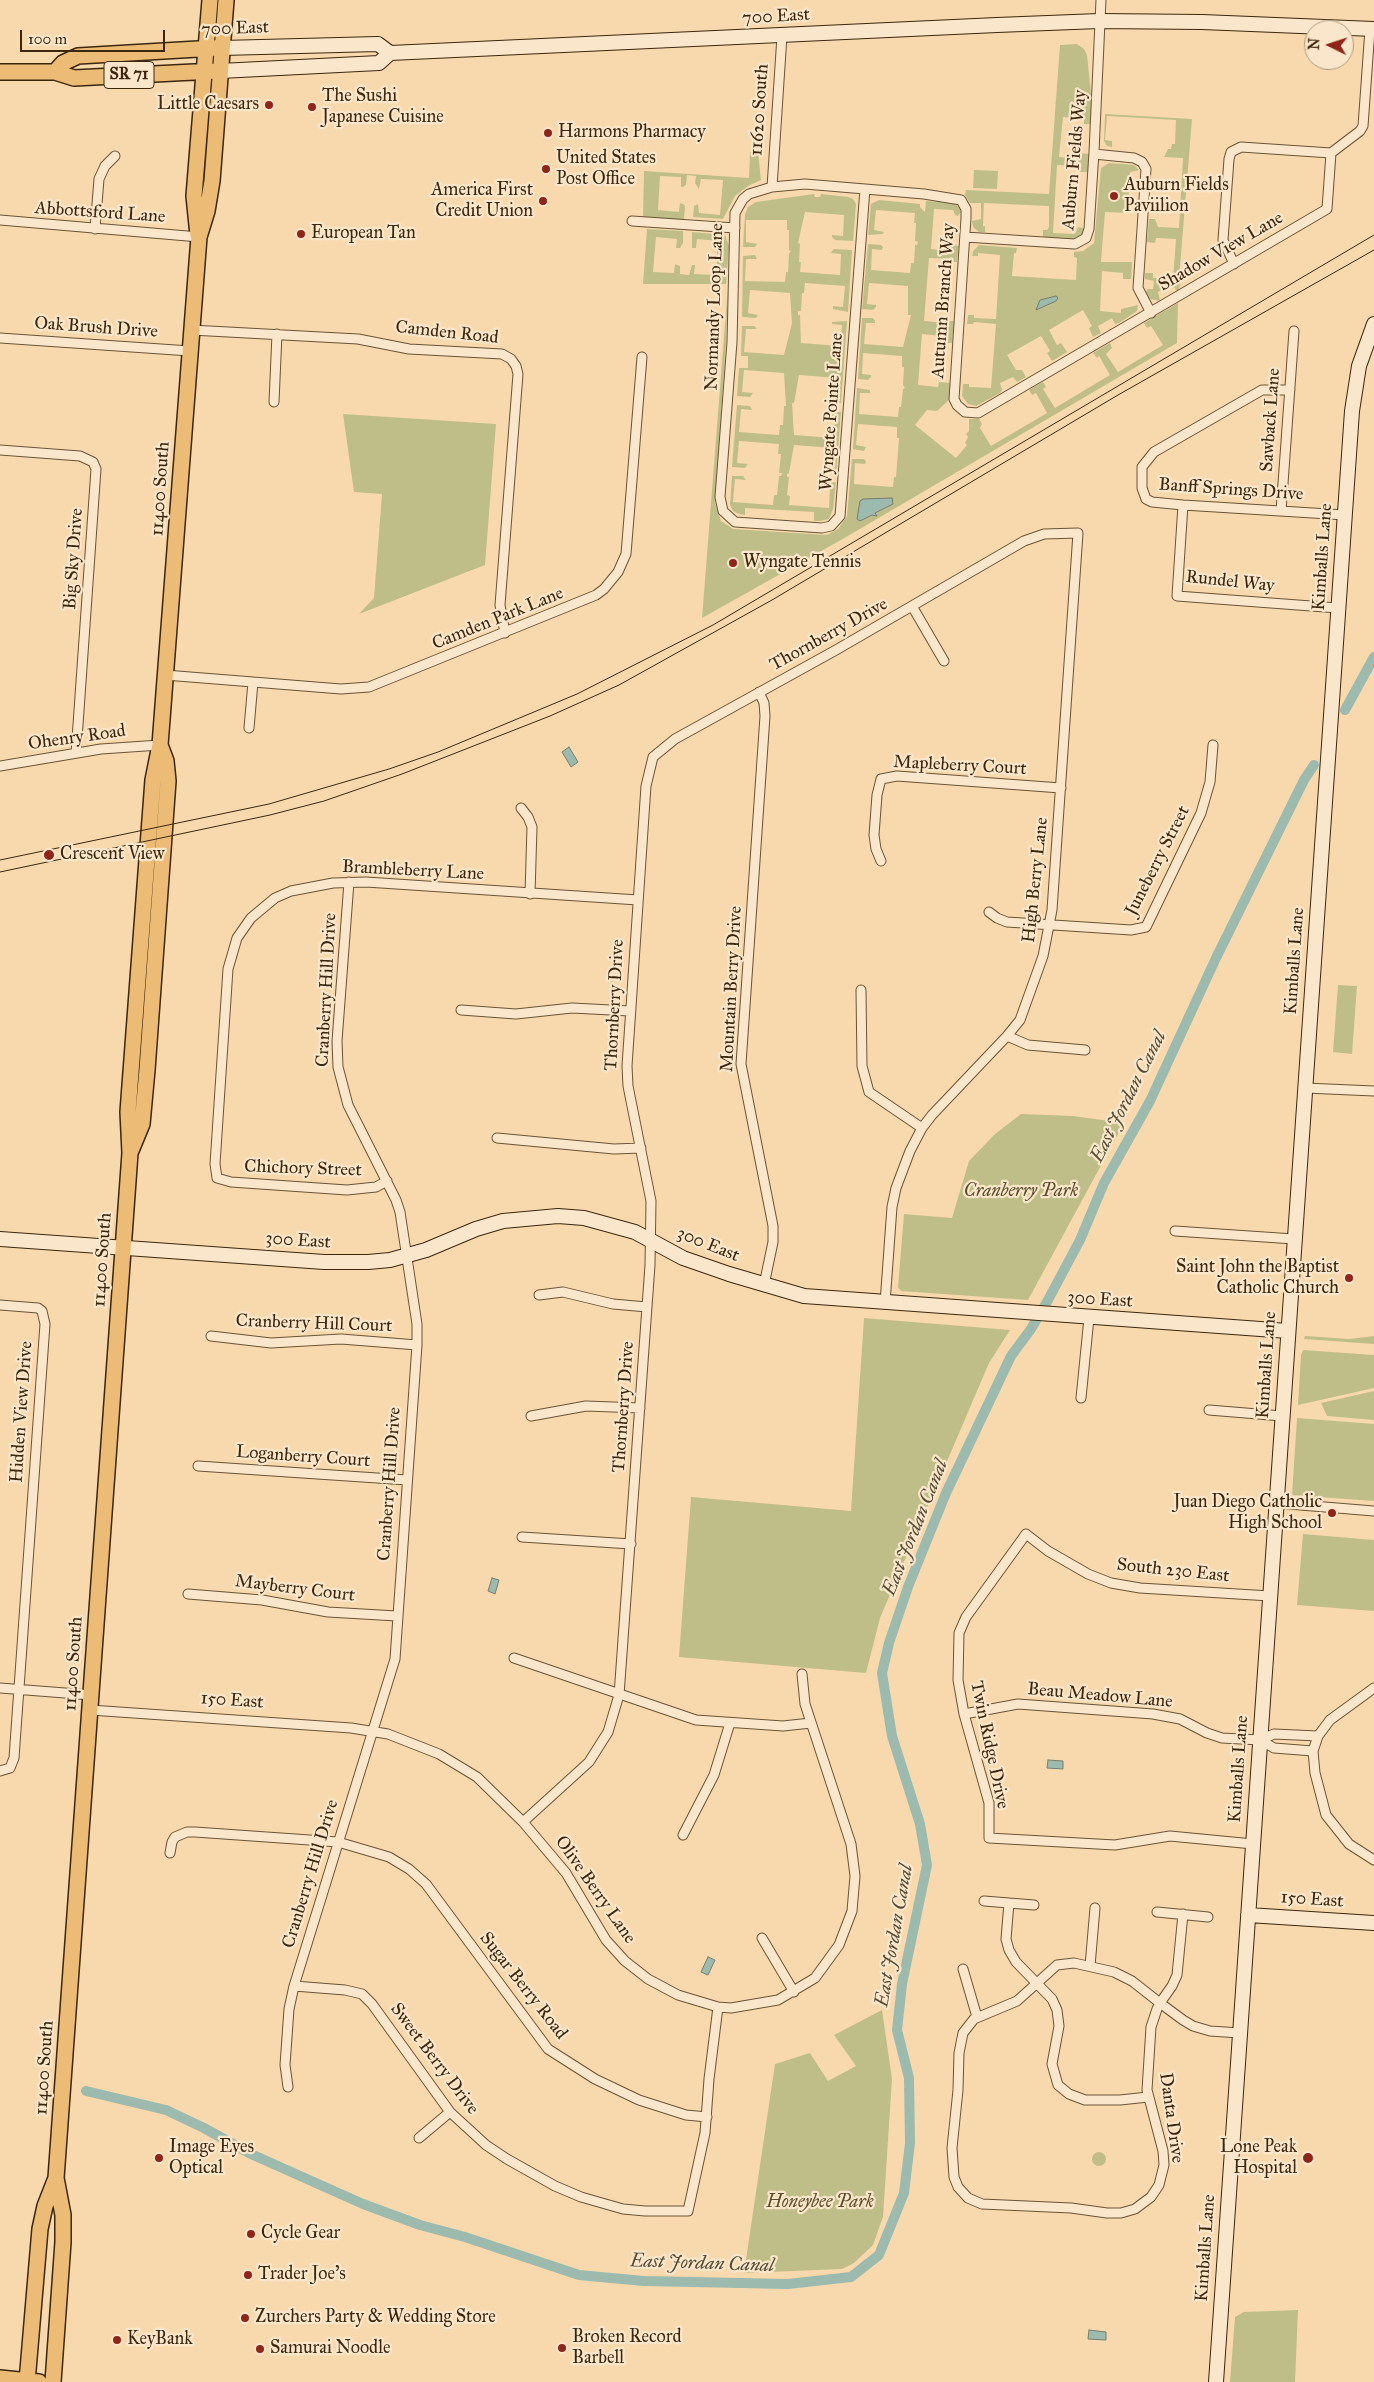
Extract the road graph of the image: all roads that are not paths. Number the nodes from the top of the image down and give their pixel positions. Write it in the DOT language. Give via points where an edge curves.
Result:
graph roads {
  1 [pos="210,0"];
  2 [pos="226,0"];
  3 [pos="1101,0"];
  4 [pos="1099,21"];
  5 [pos="1372,29"];
  6 [pos="782,36"];
  7 [pos="222,48"];
  8 [pos="206,49"];
  9 [pos="390,53"];
  10 [pos="220,71"];
  11 [pos="0,72"];
  12 [pos="55,72"];
  13 [pos="204,72"];
  14 [pos="1331,153"];
  15 [pos="1094,154"];
  16 [pos="115,156"];
  17 [pos="772,187"];
  18 [pos="864,189"];
  19 [pos="958,198"];
  20 [pos="0,220"];
  21 [pos="632,221"];
  22 [pos="735,228"];
  23 [pos="95,229"];
  24 [pos="199,237"];
  25 [pos="965,237"];
  26 [pos="1234,264"];
  27 [pos="1151,312"];
  28 [pos="1374,324"];
  29 [pos="191,330"];
  30 [pos="1294,331"];
  31 [pos="277,334"];
  32 [pos="0,338"];
  33 [pos="190,351"];
  34 [pos="642,357"];
  35 [pos="1290,390"];
  36 [pos="274,402"];
  37 [pos="961,409"];
  38 [pos="0,450"];
  39 [pos="1183,505"];
  40 [pos="1281,511"];
  41 [pos="1345,515"];
  42 [pos="726,516"];
  43 [pos="1078,534"];
  44 [pos="912,606"];
  45 [pos="1338,608"];
  46 [pos="505,633"];
  47 [pos="944,661"];
  48 [pos="165,675"];
  49 [pos="253,682"];
  50 [pos="759,692"];
  51 [pos="249,728"];
  52 [pos="160,745"];
  53 [pos="1213,746"];
  54 [pos="76,753"];
  55 [pos="0,766"];
  56 [pos="1061,788"];
  57 [pos="521,808"];
  58 [pos="882,861"];
  59 [pos="349,882"];
  60 [pos="530,894"];
  61 [pos="638,900"];
  62 [pos="989,912"];
  63 [pos="1050,925"];
  64 [pos="861,990"];
  65 [pos="461,1010"];
  66 [pos="630,1011"];
  67 [pos="1007,1036"];
  68 [pos="1085,1050"];
  69 [pos="1305,1088"];
  70 [pos="1374,1092"];
  71 [pos="922,1128"];
  72 [pos="497,1138"];
  73 [pos="640,1148"];
  74 [pos="217,1178"];
  75 [pos="387,1181"];
  76 [pos="1175,1231"];
  77 [pos="0,1239"];
  78 [pos="1294,1239"];
  79 [pos="651,1240"];
  80 [pos="123,1248"];
  81 [pos="407,1256"];
  82 [pos="764,1285"];
  83 [pos="539,1295"];
  84 [pos="885,1303"];
  85 [pos="0,1305"];
  86 [pos="647,1307"];
  87 [pos="1089,1318"];
  88 [pos="1288,1332"];
  89 [pos="211,1336"];
  90 [pos="416,1345"];
  91 [pos="1081,1398"];
  92 [pos="640,1408"];
  93 [pos="1209,1410"];
  94 [pos="531,1416"];
  95 [pos="1282,1416"];
  96 [pos="198,1466"];
  97 [pos="407,1480"];
  98 [pos="1276,1503"];
  99 [pos="1374,1511"];
  100 [pos="1026,1534"];
  101 [pos="522,1537"];
  102 [pos="631,1544"];
  103 [pos="188,1594"];
  104 [pos="1270,1596"];
  105 [pos="398,1616"];
  106 [pos="514,1658"];
  107 [pos="802,1674"];
  108 [pos="0,1688"];
  109 [pos="1374,1688"];
  110 [pos="18,1690"];
  111 [pos="619,1695"];
  112 [pos="90,1702"];
  113 [pos="964,1714"];
  114 [pos="730,1723"];
  115 [pos="811,1724"];
  116 [pos="372,1731"];
  117 [pos="1260,1740"];
  118 [pos="1315,1743"];
  119 [pos="0,1771"];
  120 [pos="523,1822"];
  121 [pos="683,1835"];
  122 [pos="338,1842"];
  123 [pos="1253,1844"];
  124 [pos="170,1854"];
  125 [pos="1374,1860"];
  126 [pos="984,1901"];
  127 [pos="1009,1903"];
  128 [pos="1034,1905"];
  129 [pos="1095,1908"];
  130 [pos="1157,1912"];
  131 [pos="1183,1914"];
  132 [pos="1248,1915"];
  133 [pos="1208,1916"];
  134 [pos="1374,1923"];
  135 [pos="762,1938"];
  136 [pos="1090,1966"];
  137 [pos="963,1969"];
  138 [pos="1036,1983"];
  139 [pos="294,1986"];
  140 [pos="794,1992"];
  141 [pos="1160,2003"];
  142 [pos="718,2007"];
  143 [pos="977,2017"];
  144 [pos="1240,2033"];
  145 [pos="288,2087"];
  146 [pos="1148,2097"];
  147 [pos="450,2112"];
  148 [pos="707,2118"];
  149 [pos="419,2138"];
  150 [pos="56,2178"];
  151 [pos="0,2378"];
  152 [pos="31,2382"];
  153 [pos="53,2382"];
  154 [pos="1216,2382"];
  1 -- 8 [label="main road, 11400 South"];
  2 -- 7 [label="main road, 11400 South"];
  3 -- 4 [label="street, Auburn Fields Way"];
  4 -- 5 [label="street, 700 East / SR 71"];
  4 -- 6 [label="street, 700 East / SR 71"];
  4 -- 15 [label="street, Auburn Fields Way"];
  5 -- 14 [label="street" via="1363,126"];
  6 -- 9 [label="street, 700 East / SR 71"];
  6 -- 17 [label="street, 11620 South"];
  7 -- 8 [label="main road, 700 East / SR 71"];
  7 -- 9 [label="street, 700 East / SR 71" via="378,44"];
  7 -- 10 [label="main road, 11400 South"];
  8 -- 12 [label="main road, 700 East / SR 71" via="78,56 63,63"];
  8 -- 13 [label="main road, 11400 South"];
  9 -- 10 [label="street, 700 East / SR 71" via="378,62"];
  10 -- 13 [label="main road, 700 East / SR 71"];
  10 -- 24 [label="main road, 11400 South" via="210,197"];
  11 -- 12 [label="main road, 700 East / SR 71"];
  12 -- 13 [label="main road, 700 East / SR 71" via="74,78"];
  13 -- 24 [label="main road, 11400 South" via="194,196"];
  14 -- 26 [label="street, Shadow View Lane" via="1327,209"];
  14 -- 26 [label="street" via="1241,147 1231,152 1223,240"];
  15 -- 25 [label="street, Auburn Fields Way" via="1089,229 1083,241 1076,244"];
  15 -- 27 [label="street" via="1134,158 1146,169 1138,288"];
  16 -- 23 [label="street" via="99,178"];
  17 -- 18 [label="street, Normandy Loop Lane" via="805,184"];
  17 -- 22 [label="street, Normandy Loop Lane" via="743,199 736,213"];
  18 -- 19 [label="street, Normandy Loop Lane"];
  18 -- 42 [label="street, Wyngate Pointe Lane" via="840,516 831,526 818,528 740,523"];
  19 -- 25 [label="street, Autumn Branch Way" via="966,209"];
  20 -- 23 [label="street, Abbottsford Lane"];
  21 -- 22 [label="street"];
  22 -- 42 [label="street, Normandy Loop Lane" via="732,342 720,497"];
  23 -- 24 [label="street, Abbottsford Lane"];
  24 -- 29 [label="main road, 11400 South"];
  25 -- 37 [label="street, Autumn Branch Way" via="954,392 955,402"];
  26 -- 27 [label="street, Shadow View Lane"];
  27 -- 37 [label="street, Shadow View Lane" via="981,412"];
  28 -- 41 [label="street, Kimballs Lane" via="1362,353 1356,380"];
  29 -- 31 [label="street, Camden Road"];
  29 -- 33 [label="main road, 11400 South"];
  30 -- 35 [label="street, Sawback Lane"];
  31 -- 36 [label="street"];
  31 -- 46 [label="street, Camden Road" via="368,340 420,350 502,354 514,362 518,374 500,605"];
  32 -- 33 [label="street, Oak Brush Drive"];
  33 -- 48 [label="main road, 11400 South"];
  34 -- 46 [label="street, Camden Park Lane" via="628,543 623,564 612,581 596,595"];
  35 -- 39 [label="street, Banff Springs Drive" via="1262,390 1154,452 1142,467 1142,488 1146,499"];
  35 -- 40 [label="street, Sawback Lane"];
  38 -- 54 [label="street, Big Sky Drive" via="80,456 93,462 96,469"];
  39 -- 40 [label="street, Banff Springs Drive"];
  39 -- 45 [label="street, Rundel Way" via="1177,596"];
  40 -- 41 [label="street, Banff Springs Drive"];
  41 -- 45 [label="street, Kimballs Lane"];
  43 -- 44 [label="street, Thornberry Drive" via="1044,534 1024,541"];
  43 -- 56 [label="street, High Berry Lane"];
  44 -- 47 [label="street"];
  44 -- 50 [label="street, Thornberry Drive"];
  45 -- 69 [label="street, Kimballs Lane"];
  46 -- 49 [label="street, Camden Park Lane" via="369,687 351,690"];
  48 -- 49 [label="street, Camden Park Lane"];
  48 -- 52 [label="main road, 11400 South"];
  49 -- 51 [label="street"];
  50 -- 61 [label="street, Thornberry Drive" via="675,739 653,757 646,786"];
  50 -- 82 [label="street, Mountain Berry Drive" via="765,716 742,1064 773,1226"];
  52 -- 54 [label="street, Ohenry Road"];
  52 -- 80 [label="main road, 11400 South" via="153,780 127,1128 130,1153"];
  53 -- 63 [label="street, Juneberry Street" via="1207,799 1149,924 1135,930"];
  54 -- 55 [label="street, Ohenry Road"];
  56 -- 58 [label="street, Mapleberry Court" via="897,776 881,778 874,836"];
  56 -- 63 [label="street, High Berry Lane"];
  57 -- 60 [label="street" via="532,828"];
  59 -- 60 [label="street, Brambleberry Lane"];
  59 -- 74 [label="street, Brambleberry Lane" via="318,884 275,898 250,918 237,938 228,969 214,1164"];
  59 -- 75 [label="street, Cranberry Hill Drive" via="337,1041 338,1067 348,1105"];
  60 -- 61 [label="street, Brambleberry Lane"];
  61 -- 66 [label="street, Thornberry Drive"];
  62 -- 63 [label="street, Juneberry Street" via="1007,922"];
  63 -- 67 [label="street, High Berry Lane" via="1033,988 1020,1020"];
  64 -- 71 [label="street" via="862,1066 868,1092"];
  65 -- 66 [label="street" via="516,1014 572,1008"];
  66 -- 73 [label="street, Thornberry Drive" via="627,1076"];
  67 -- 68 [label="street" via="1028,1045"];
  67 -- 71 [label="street, High Berry Lane"];
  69 -- 70 [label="street"];
  69 -- 78 [label="street, Kimballs Lane"];
  71 -- 84 [label="street, High Berry Lane" via="902,1169 894,1197"];
  72 -- 73 [label="street" via="614,1149"];
  73 -- 79 [label="street, Thornberry Drive" via="651,1200"];
  74 -- 75 [label="street, Chichory Street" via="231,1182 347,1190 376,1187"];
  75 -- 81 [label="street, Cranberry Hill Drive" via="400,1212"];
  76 -- 78 [label="street"];
  77 -- 80 [label="street, 300 East"];
  78 -- 88 [label="street, Kimballs Lane"];
  79 -- 81 [label="street, 300 East" via="636,1232 584,1218 525,1218 476,1229"];
  79 -- 82 [label="street, 300 East" via="683,1258"];
  79 -- 86 [label="street, Thornberry Drive"];
  80 -- 81 [label="street, 300 East" via="345,1263"];
  80 -- 112 [label="main road, 11400 South"];
  81 -- 90 [label="street, Cranberry Hill Drive" via="417,1324"];
  82 -- 84 [label="street, 300 East" via="804,1296"];
  83 -- 86 [label="street" via="563,1292 613,1304"];
  84 -- 87 [label="street, 300 East"];
  85 -- 110 [label="street, Hidden View Drive" via="38,1308 45,1324"];
  86 -- 92 [label="street, Thornberry Drive"];
  87 -- 88 [label="street, 300 East"];
  87 -- 91 [label="street"];
  88 -- 95 [label="street, Kimballs Lane"];
  89 -- 90 [label="street, Cranberry Hill Court" via="265,1343 341,1339"];
  90 -- 97 [label="street, Cranberry Hill Drive"];
  92 -- 94 [label="street" via="586,1406"];
  92 -- 102 [label="street, Thornberry Drive"];
  93 -- 95 [label="street"];
  95 -- 98 [label="street, Kimballs Lane"];
  96 -- 97 [label="street, Loganberry Court"];
  97 -- 105 [label="street, Cranberry Hill Drive"];
  98 -- 99 [label="street"];
  98 -- 104 [label="street, Kimballs Lane"];
  100 -- 104 [label="street, South 230 East" via="1048,1551 1111,1583 1140,1588"];
  100 -- 113 [label="street, Twin Ridge Drive" via="958,1633 958,1680"];
  101 -- 102 [label="street"];
  102 -- 111 [label="street, Thornberry Drive"];
  103 -- 105 [label="street, Mayberry Court" via="262,1600 328,1612"];
  104 -- 117 [label="street, Kimballs Lane"];
  105 -- 116 [label="street, Cranberry Hill Drive" via="393,1667"];
  106 -- 111 [label="street"];
  107 -- 115 [label="street, Olive Berry Lane" via="803,1695"];
  108 -- 110 [label="street, 150 East"];
  109 -- 118 [label="street" via="1338,1713"];
  110 -- 112 [label="street, 150 East"];
  110 -- 119 [label="street, Hidden View Drive" via="14,1758 10,1768"];
  111 -- 114 [label="street" via="696,1720"];
  111 -- 120 [label="street, Thornberry Drive" via="608,1732 589,1762"];
  112 -- 116 [label="street, 150 East"];
  112 -- 150 [label="main road, 11400 South"];
  113 -- 117 [label="street, Beau Meadow Lane" via="1018,1704 1153,1714 1180,1719 1222,1738"];
  113 -- 123 [label="street, Twin Ridge Drive" via="989,1803 989,1838 1114,1845 1170,1836"];
  114 -- 115 [label="street"];
  114 -- 121 [label="street" via="714,1775"];
  115 -- 140 [label="street, Olive Berry Lane" via="851,1844 855,1894 846,1928 831,1957 815,1978"];
  116 -- 120 [label="street, Olive Berry Lane" via="421,1746 458,1764 494,1791"];
  116 -- 122 [label="street, Cranberry Hill Drive"];
  117 -- 118 [label="street" via="1274,1734"];
  117 -- 118 [label="street" via="1274,1748"];
  117 -- 123 [label="street, Kimballs Lane"];
  118 -- 125 [label="street" via="1315,1773 1326,1815 1349,1844"];
  120 -- 142 [label="street, Olive Berry Lane" via="566,1873 606,1940 625,1961 662,1987"];
  122 -- 124 [label="street, Sugar Berry Road" via="187,1832 175,1838"];
  122 -- 139 [label="street, Cranberry Hill Drive"];
  122 -- 148 [label="street, Sugar Berry Road" via="389,1857 418,1876 542,2042 556,2055 595,2079 639,2100"];
  123 -- 132 [label="street, Kimballs Lane"];
  126 -- 127 [label="street"];
  127 -- 128 [label="street"];
  127 -- 138 [label="street" via="1006,1933 1009,1950"];
  129 -- 136 [label="street"];
  130 -- 131 [label="street"];
  131 -- 133 [label="street"];
  131 -- 141 [label="street, Danta Drive" via="1177,1975"];
  132 -- 134 [label="street, 150 East"];
  132 -- 144 [label="street, Kimballs Lane"];
  135 -- 140 [label="street"];
  136 -- 138 [label="street" via="1062,1963"];
  136 -- 141 [label="street" via="1121,1975"];
  137 -- 143 [label="street"];
  138 -- 143 [label="street" via="1012,2004"];
  138 -- 146 [label="street" via="1052,1999 1057,2010 1059,2026 1052,2064 1056,2080 1063,2090 1090,2100"];
  139 -- 145 [label="street, Cranberry Hill Drive" via="285,2065"];
  139 -- 147 [label="street, Sweet Berry Drive" via="362,1994"];
  140 -- 142 [label="street, Olive Berry Lane" via="761,2004"];
  141 -- 144 [label="street" via="1198,2028"];
  141 -- 146 [label="street, Danta Drive" via="1151,2026"];
  142 -- 148 [label="street, Sweet Berry Drive"];
  143 -- 146 [label="street, Danta Drive" via="966,2027 960,2045 952,2148 956,2182 968,2198 988,2205 1071,2208 1107,2213 1135,2209 1151,2196 1163,2172 1162,2151"];
  144 -- 154 [label="street, Kimballs Lane"];
  147 -- 148 [label="street, Sweet Berry Drive" via="486,2145 555,2186 603,2204 667,2212 688,2211"];
  147 -- 149 [label="street"];
  150 -- 152 [label="main road, 11400 South" via="40,2229"];
  150 -- 153 [label="main road, 11400 South" via="64,2235"];
  151 -- 152 [label="main road"];
}
